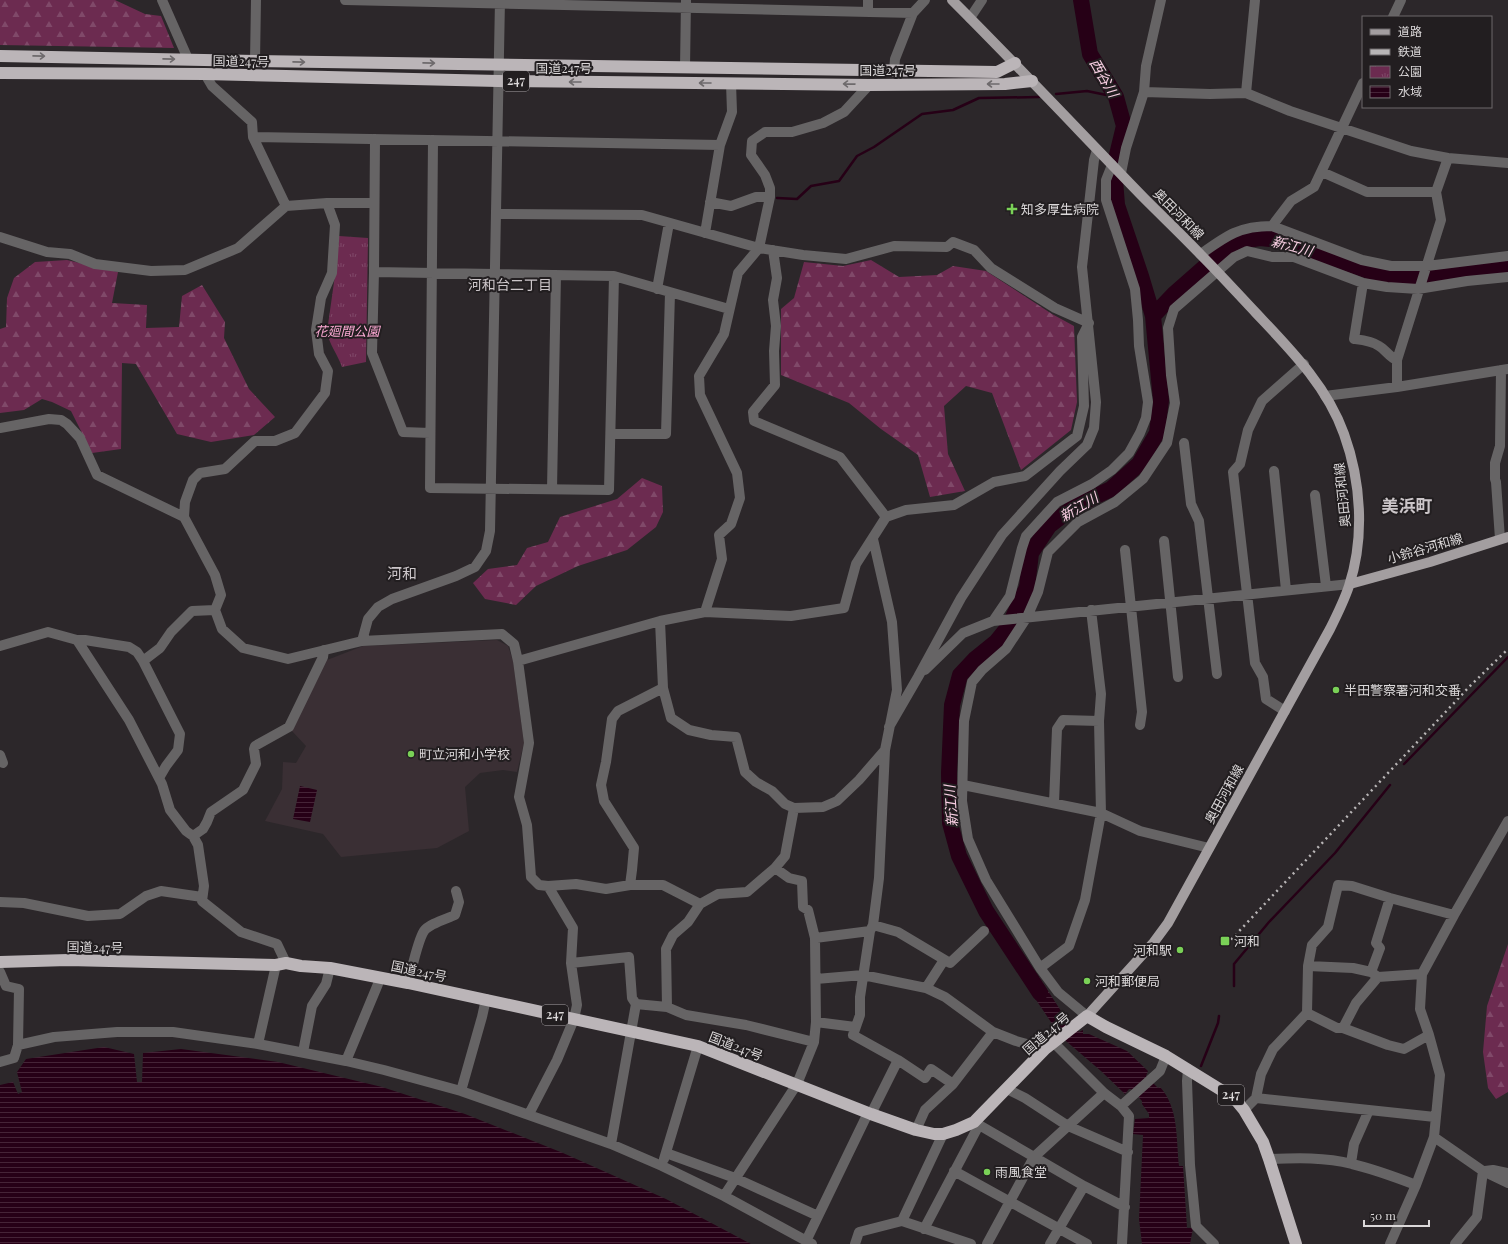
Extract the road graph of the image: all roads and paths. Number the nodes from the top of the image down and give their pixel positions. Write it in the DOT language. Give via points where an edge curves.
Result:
graph roads {
  1 [pos="162,0"];
  2 [pos="256,0"];
  3 [pos="345,0"];
  4 [pos="377,0"];
  5 [pos="808,0"];
  6 [pos="868,0"];
  7 [pos="925,0"];
  8 [pos="952,0"];
  9 [pos="982,0"];
  10 [pos="1161,0"];
  11 [pos="1255,0"];
  12 [pos="1401,0"];
  13 [pos="436,1"];
  14 [pos="500,2"];
  15 [pos="566,3"];
  16 [pos="624,3"];
  17 [pos="686,4"];
  18 [pos="749,4"];
  19 [pos="808,10"];
  20 [pos="868,12"];
  21 [pos="913,13"];
  22 [pos="1393,16"];
  23 [pos="970,18"];
  24 [pos="0,56"];
  25 [pos="188,60"];
  26 [pos="255,61"];
  27 [pos="1015,63"];
  28 [pos="499,64"];
  29 [pos="685,68"];
  30 [pos="894,70"];
  31 [pos="0,73"];
  32 [pos="206,74"];
  33 [pos="498,81"];
  34 [pos="1032,81"];
  35 [pos="731,83"];
  36 [pos="870,84"];
  37 [pos="1362,85"];
  38 [pos="1144,92"];
  39 [pos="1246,94"];
  40 [pos="1342,128"];
  41 [pos="253,137"];
  42 [pos="375,139"];
  43 [pos="433,140"];
  44 [pos="497,142"];
  45 [pos="720,145"];
  46 [pos="1097,150"];
  47 [pos="1448,158"];
  48 [pos="1109,162"];
  49 [pos="1508,163"];
  50 [pos="1322,172"];
  51 [pos="1121,173"];
  52 [pos="1436,192"];
  53 [pos="770,198"];
  54 [pos="710,202"];
  55 [pos="327,203"];
  56 [pos="373,203"];
  57 [pos="286,206"];
  58 [pos="496,214"];
  59 [pos="669,223"];
  60 [pos="1272,226"];
  61 [pos="705,232"];
  62 [pos="0,237"];
  63 [pos="759,248"];
  64 [pos="773,250"];
  65 [pos="1201,254"];
  66 [pos="1508,256"];
  67 [pos="1427,268"];
  68 [pos="374,272"];
  69 [pos="432,273"];
  70 [pos="495,273"];
  71 [pos="1218,273"];
  72 [pos="556,275"];
  73 [pos="614,276"];
  74 [pos="1508,278"];
  75 [pos="1363,283"];
  76 [pos="1418,288"];
  77 [pos="657,289"];
  78 [pos="670,293"];
  79 [pos="729,309"];
  80 [pos="1089,323"];
  81 [pos="1397,360"];
  82 [pos="1304,364"];
  83 [pos="1504,370"];
  84 [pos="1397,387"];
  85 [pos="1325,396"];
  86 [pos="0,428"];
  87 [pos="430,433"];
  88 [pos="610,434"];
  89 [pos="1184,443"];
  90 [pos="1274,470"];
  91 [pos="491,489"];
  92 [pos="552,490"];
  93 [pos="1315,495"];
  94 [pos="184,517"];
  95 [pos="886,517"];
  96 [pos="1504,538"];
  97 [pos="873,539"];
  98 [pos="1164,541"];
  99 [pos="1125,550"];
  100 [pos="1350,584"];
  101 [pos="1326,586"];
  102 [pos="1286,590"];
  103 [pos="1247,594"];
  104 [pos="1208,598"];
  105 [pos="1169,602"];
  106 [pos="1131,606"];
  107 [pos="216,610"];
  108 [pos="1091,610"];
  109 [pos="705,612"];
  110 [pos="1027,617"];
  111 [pos="997,620"];
  112 [pos="660,622"];
  113 [pos="77,640"];
  114 [pos="362,641"];
  115 [pos="0,646"];
  116 [pos="324,650"];
  117 [pos="143,661"];
  118 [pos="518,661"];
  119 [pos="1217,674"];
  120 [pos="918,677"];
  121 [pos="1178,677"];
  122 [pos="663,688"];
  123 [pos="1285,711"];
  124 [pos="1099,721"];
  125 [pos="1140,725"];
  126 [pos="889,727"];
  127 [pos="884,750"];
  128 [pos="159,778"];
  129 [pos="963,785"];
  130 [pos="1054,803"];
  131 [pos="794,808"];
  132 [pos="1101,813"];
  133 [pos="1508,821"];
  134 [pos="193,836"];
  135 [pos="1209,848"];
  136 [pos="775,868"];
  137 [pos="630,885"];
  138 [pos="548,886"];
  139 [pos="456,891"];
  140 [pos="202,897"];
  141 [pos="1390,898"];
  142 [pos="0,902"];
  143 [pos="700,904"];
  144 [pos="1454,915"];
  145 [pos="872,928"];
  146 [pos="984,931"];
  147 [pos="815,938"];
  148 [pos="944,960"];
  149 [pos="0,962"];
  150 [pos="571,963"];
  151 [pos="281,964"];
  152 [pos="1308,966"];
  153 [pos="330,968"];
  154 [pos="1040,968"];
  155 [pos="0,972"];
  156 [pos="1374,974"];
  157 [pos="1422,974"];
  158 [pos="863,975"];
  159 [pos="379,977"];
  160 [pos="816,979"];
  161 [pos="408,983"];
  162 [pos="926,988"];
  163 [pos="486,999"];
  164 [pos="636,1004"];
  165 [pos="667,1007"];
  166 [pos="1308,1013"];
  167 [pos="574,1019"];
  168 [pos="1083,1019"];
  169 [pos="816,1022"];
  170 [pos="855,1027"];
  171 [pos="1343,1028"];
  172 [pos="632,1032"];
  173 [pos="993,1032"];
  174 [pos="1429,1035"];
  175 [pos="814,1042"];
  176 [pos="1052,1043"];
  177 [pos="258,1044"];
  178 [pos="18,1045"];
  179 [pos="698,1046"];
  180 [pos="303,1052"];
  181 [pos="1166,1056"];
  182 [pos="898,1060"];
  183 [pos="346,1061"];
  184 [pos="0,1062"];
  185 [pos="1188,1069"];
  186 [pos="797,1084"];
  187 [pos="953,1084"];
  188 [pos="1007,1089"];
  189 [pos="461,1091"];
  190 [pos="1104,1093"];
  191 [pos="1256,1098"];
  192 [pos="1121,1106"];
  193 [pos="1244,1110"];
  194 [pos="1370,1110"];
  195 [pos="529,1114"];
  196 [pos="870,1114"];
  197 [pos="1435,1117"];
  198 [pos="976,1124"];
  199 [pos="1068,1126"];
  200 [pos="916,1130"];
  201 [pos="943,1134"];
  202 [pos="1434,1137"];
  203 [pos="612,1144"];
  204 [pos="1128,1152"];
  205 [pos="666,1153"];
  206 [pos="1034,1157"];
  207 [pos="1269,1159"];
  208 [pos="1351,1163"];
  209 [pos="662,1166"];
  210 [pos="954,1171"];
  211 [pos="1483,1172"];
  212 [pos="1508,1173"];
  213 [pos="735,1178"];
  214 [pos="1508,1183"];
  215 [pos="1416,1185"];
  216 [pos="1084,1186"];
  217 [pos="724,1196"];
  218 [pos="1010,1202"];
  219 [pos="1125,1207"];
  220 [pos="818,1216"];
  221 [pos="902,1221"];
  222 [pos="1059,1228"];
  223 [pos="924,1229"];
  224 [pos="809,1242"];
  225 [pos="855,1244"];
  226 [pos="971,1244"];
  227 [pos="987,1244"];
  228 [pos="1050,1244"];
  229 [pos="1087,1244"];
  230 [pos="1122,1244"];
  231 [pos="1214,1244"];
  232 [pos="1296,1244"];
  233 [pos="1390,1244"];
  234 [pos="1455,1244"];
  1 -- 25 [label="street"];
  2 -- 26 [label="street"];
  3 -- 4 [label="street"];
  4 -- 13 [label="street"];
  5 -- 19 [label="street"];
  6 -- 20 [label="street"];
  7 -- 21 [label="street"];
  8 -- 23 [label="main road, 奥田河和線"];
  9 -- 23 [label="street"];
  10 -- 38 [label="street" via="1146,66"];
  11 -- 39 [label="street"];
  12 -- 22 [label="street"];
  13 -- 14 [label="street"];
  14 -- 15 [label="street"];
  14 -- 28 [label="street"];
  15 -- 16 [label="street"];
  16 -- 17 [label="street"];
  17 -- 18 [label="street"];
  17 -- 29 [label="street"];
  18 -- 19 [label="street"];
  19 -- 20 [label="street"];
  20 -- 21 [label="street"];
  21 -- 30 [label="street" via="895,59"];
  23 -- 27 [label="main road, 奥田河和線"];
  24 -- 25 [label="highway, 国道247号 / 247, one-way"];
  25 -- 26 [label="highway, 国道247号 / 247"];
  26 -- 28 [label="highway, 国道247号 / 247, one-way"];
  27 -- 30 [label="highway, 国道247号 / 247" via="997,72"];
  27 -- 34 [label="main road, 奥田河和線"];
  28 -- 29 [label="highway, 国道247号 / 247"];
  28 -- 33 [label="street"];
  29 -- 30 [label="highway, 国道247号 / 247"];
  31 -- 32 [label="highway, 国道247号 / 247"];
  32 -- 33 [label="highway, 国道247号 / 247"];
  32 -- 41 [label="street" via="212,86 252,122"];
  35 -- 33 [label="highway, 国道247号 / 247, one-way"];
  33 -- 44 [label="street"];
  34 -- 36 [label="highway, 国道247号 / 247, one-way" via="1005,84"];
  34 -- 46 [label="main road, 奥田河和線"];
  36 -- 35 [label="highway, 国道247号 / 247, one-way"];
  35 -- 45 [label="street" via="732,112"];
  36 -- 53 [label="street" via="844,112 823,123 792,132 765,132 752,141 751,155 765,175 770,188"];
  37 -- 40 [label="street"];
  38 -- 39 [label="street"];
  38 -- 51 [label="street" via="1126,148"];
  39 -- 40 [label="street"];
  40 -- 47 [label="street" via="1411,151"];
  40 -- 50 [label="street"];
  41 -- 42 [label="street"];
  41 -- 57 [label="street"];
  42 -- 43 [label="street"];
  42 -- 56 [label="street"];
  43 -- 44 [label="street"];
  43 -- 69 [label="street"];
  44 -- 45 [label="street"];
  44 -- 58 [label="street"];
  45 -- 54 [label="street"];
  46 -- 48 [label="main road, 奥田河和線"];
  46 -- 80 [label="street" via="1082,267"];
  47 -- 49 [label="street"];
  47 -- 52 [label="street"];
  48 -- 51 [label="main road, 奥田河和線"];
  48 -- 111 [label="street" via="1106,200 1135,289 1139,346 1148,402 1146,418 1129,453 1112,470 1092,484 1057,502 1026,536 1010,596"];
  50 -- 52 [label="street" via="1367,192"];
  50 -- 60 [label="street" via="1314,187 1291,201"];
  51 -- 65 [label="main road, 奥田河和線"];
  52 -- 67 [label="street" via="1441,220"];
  53 -- 54 [label="street" via="756,197 731,206"];
  53 -- 63 [label="street"];
  54 -- 61 [label="street"];
  55 -- 56 [label="street"];
  55 -- 57 [label="street"];
  55 -- 94 [label="street" via="335,225 332,273 321,298 316,330 318,354 328,371 325,393 295,433 274,441 255,441 225,470 200,473 193,480 185,502"];
  56 -- 68 [label="street"];
  57 -- 62 [label="street" via="238,248 185,270 150,271 95,264 70,254 47,252"];
  58 -- 59 [label="street" via="642,215"];
  58 -- 70 [label="street"];
  59 -- 61 [label="street"];
  59 -- 77 [label="street"];
  60 -- 65 [label="street" via="1255,226 1227,235"];
  60 -- 67 [label="street" via="1362,260 1391,266"];
  61 -- 63 [label="street"];
  63 -- 64 [label="street"];
  63 -- 79 [label="street" via="738,273"];
  64 -- 80 [label="street" via="846,259 894,246 947,246 953,242 974,250 991,268 1055,308"];
  64 -- 95 [label="street" via="777,278 773,300 776,326 775,385 753,412 754,421 840,457"];
  65 -- 71 [label="main road, 奥田河和線"];
  66 -- 67 [label="street"];
  67 -- 76 [label="street"];
  68 -- 69 [label="street"];
  68 -- 87 [label="street" via="372,353 403,432"];
  69 -- 70 [label="street"];
  69 -- 87 [label="street"];
  70 -- 72 [label="street"];
  70 -- 91 [label="street"];
  71 -- 75 [label="street" via="1234,257 1247,251 1272,257 1294,257"];
  71 -- 82 [label="main road, 奥田河和線"];
  71 -- 110 [label="street" via="1174,310 1168,328 1175,403 1167,443 1143,479 1115,502 1078,522 1048,552 1038,592"];
  72 -- 73 [label="street"];
  72 -- 92 [label="street"];
  73 -- 77 [label="street"];
  73 -- 88 [label="street"];
  74 -- 76 [label="street"];
  75 -- 76 [label="street"];
  75 -- 81 [label="street" via="1354,339 1372,342"];
  76 -- 81 [label="street"];
  77 -- 78 [label="street"];
  78 -- 79 [label="street"];
  78 -- 88 [label="street" via="666,434"];
  79 -- 109 [label="street" via="724,334 699,376 700,395 737,473 740,498 731,524 719,535 722,559"];
  80 -- 95 [label="street" via="1082,336 1084,406 1077,436 1025,476 994,482 954,505 906,510"];
  80 -- 120 [label="street" via="1096,402 1094,428 1086,445 1002,534 960,598"];
  81 -- 84 [label="street"];
  82 -- 85 [label="main road, 奥田河和線"];
  82 -- 103 [label="street" via="1262,401 1248,430 1240,464 1233,472"];
  83 -- 84 [label="street"];
  83 -- 96 [label="street" via="1500,446 1494,479"];
  84 -- 85 [label="street"];
  85 -- 100 [label="main road, 奥田河和線" via="1344,432 1356,482 1359,521"];
  86 -- 94 [label="street" via="49,419 61,420 80,438 97,475"];
  87 -- 91 [label="street" via="430,488"];
  88 -- 92 [label="street" via="610,490"];
  89 -- 104 [label="street" via="1191,504 1199,521"];
  90 -- 102 [label="street"];
  91 -- 92 [label="street"];
  91 -- 114 [label="street" via="490,531 486,551 475,567 392,599 378,607 368,619"];
  93 -- 101 [label="street"];
  94 -- 107 [label="street" via="215,575 221,595"];
  95 -- 97 [label="street"];
  96 -- 100 [label="main road, 小鈴谷河和線"];
  97 -- 109 [label="street" via="856,564 844,608 791,616"];
  97 -- 126 [label="street" via="892,622 897,690"];
  98 -- 105 [label="street"];
  99 -- 106 [label="street"];
  100 -- 101 [label="street"];
  100 -- 123 [label="main road, 奥田河和線" via="1330,629"];
  101 -- 102 [label="street"];
  102 -- 103 [label="street"];
  103 -- 104 [label="street"];
  103 -- 123 [label="street" via="1255,663 1263,677 1266,699"];
  104 -- 105 [label="street"];
  104 -- 119 [label="street"];
  105 -- 106 [label="street"];
  105 -- 121 [label="street"];
  106 -- 108 [label="street"];
  106 -- 125 [label="street" via="1142,712"];
  107 -- 116 [label="street" via="222,629 243,648 288,659"];
  107 -- 117 [label="street" via="192,611 171,632 160,648"];
  108 -- 110 [label="street"];
  108 -- 124 [label="street" via="1101,694"];
  109 -- 112 [label="street"];
  110 -- 111 [label="street"];
  110 -- 129 [label="street" via="1006,650 972,682 964,721"];
  111 -- 120 [label="street" via="963,633"];
  112 -- 118 [label="street"];
  112 -- 122 [label="street"];
  113 -- 115 [label="street" via="48,632"];
  113 -- 117 [label="street" via="129,647 137,652"];
  113 -- 128 [label="street" via="129,720"];
  114 -- 116 [label="street"];
  114 -- 118 [label="street" via="502,634 514,644"];
  116 -- 134 [label="street" via="289,727 255,746 256,764 243,790 211,812 203,829"];
  117 -- 128 [label="street" via="180,734 178,750"];
  118 -- 138 [label="street" via="529,743 519,797 527,825 530,877 539,886"];
  120 -- 126 [label="street"];
  122 -- 131 [label="street" via="671,718 689,730 736,737 745,772 772,791 785,804"];
  122 -- 137 [label="street" via="618,711 612,719 601,785 604,801 634,848"];
  123 -- 135 [label="main road, 奥田河和線"];
  124 -- 130 [label="street" via="1063,720 1057,729"];
  124 -- 132 [label="street"];
  126 -- 127 [label="street"];
  127 -- 131 [label="street" via="837,801 823,807"];
  127 -- 145 [label="street" via="879,878"];
  128 -- 134 [label="street" via="170,810"];
  129 -- 130 [label="street"];
  129 -- 154 [label="street" via="962,800 968,838 986,880"];
  130 -- 132 [label="street"];
  131 -- 136 [label="street" via="785,856"];
  132 -- 135 [label="street" via="1140,831"];
  132 -- 154 [label="street" via="1085,900 1069,946"];
  133 -- 144 [label="street"];
  134 -- 140 [label="street" via="198,845 204,886"];
  135 -- 168 [label="main road, 奥田河和線" via="1168,923 1154,942"];
  136 -- 143 [label="street" via="747,892 718,894"];
  136 -- 147 [label="street" via="789,878 802,881 803,907 808,910"];
  137 -- 138 [label="street" via="606,889 576,884"];
  137 -- 143 [label="street" via="663,885"];
  138 -- 150 [label="street" via="573,928"];
  139 -- 161 [label="street" via="459,902 455,915 424,930"];
  140 -- 142 [label="street" via="161,891 146,896 120,914 88,916 24,902"];
  140 -- 151 [label="street" via="202,901 241,932 277,944"];
  141 -- 144 [label="street"];
  141 -- 152 [label="street" via="1352,886 1338,885 1328,926 1312,945"];
  141 -- 156 [label="street" via="1376,943 1380,948"];
  143 -- 165 [label="street" via="688,922 673,935 666,949"];
  144 -- 157 [label="street"];
  145 -- 147 [label="street"];
  145 -- 148 [label="street" via="898,932"];
  145 -- 158 [label="street"];
  146 -- 148 [label="street" via="950,963"];
  147 -- 160 [label="street"];
  148 -- 162 [label="street"];
  149 -- 151 [label="highway, 国道247号 / 247" via="68,960"];
  150 -- 164 [label="street" via="629,957 632,998"];
  150 -- 167 [label="street" via="577,1005"];
  151 -- 153 [label="highway, 国道247号 / 247"];
  151 -- 177 [label="street"];
  152 -- 156 [label="street" via="1353,968"];
  152 -- 166 [label="street"];
  153 -- 159 [label="highway, 国道247号 / 247"];
  153 -- 180 [label="street" via="326,984 312,1006"];
  154 -- 168 [label="street"];
  155 -- 178 [label="street" via="6,986 19,989"];
  156 -- 157 [label="street"];
  156 -- 171 [label="street"];
  157 -- 174 [label="street" via="1420,1009"];
  158 -- 160 [label="street"];
  158 -- 162 [label="street"];
  158 -- 170 [label="street" via="860,1015"];
  159 -- 161 [label="highway, 国道247号 / 247"];
  159 -- 183 [label="street"];
  160 -- 169 [label="street"];
  161 -- 163 [label="highway, 国道247号 / 247"];
  162 -- 173 [label="street" via="945,997"];
  163 -- 167 [label="highway, 国道247号 / 247"];
  163 -- 189 [label="street"];
  164 -- 165 [label="street"];
  164 -- 172 [label="street"];
  165 -- 175 [label="street" via="686,1015 746,1025"];
  166 -- 171 [label="street" via="1337,1028"];
  166 -- 191 [label="street" via="1273,1049 1261,1074"];
  167 -- 172 [label="highway, 国道247号 / 247"];
  167 -- 195 [label="street" via="557,1060"];
  168 -- 176 [label="highway, 国道247号 / 247"];
  168 -- 181 [label="highway, 国道247号 / 247" via="1106,1027"];
  169 -- 170 [label="street"];
  169 -- 175 [label="street"];
  170 -- 182 [label="street" via="853,1035"];
  171 -- 174 [label="street" via="1404,1049"];
  172 -- 179 [label="highway, 国道247号 / 247"];
  172 -- 203 [label="street"];
  173 -- 176 [label="street" via="1016,1042"];
  173 -- 187 [label="street"];
  174 -- 197 [label="street" via="1440,1075"];
  175 -- 186 [label="street"];
  176 -- 188 [label="highway, 国道247号 / 247"];
  176 -- 190 [label="street"];
  177 -- 178 [label="street" via="173,1032 117,1032 54,1037"];
  177 -- 180 [label="street"];
  178 -- 184 [label="street" via="14,1058"];
  179 -- 186 [label="highway, 国道247号 / 247"];
  179 -- 205 [label="street"];
  180 -- 183 [label="street"];
  181 -- 185 [label="highway, 国道247号 / 247"];
  181 -- 192 [label="street" via="1160,1071"];
  182 -- 187 [label="street" via="925,1078 931,1069"];
  182 -- 196 [label="street"];
  183 -- 189 [label="street"];
  185 -- 193 [label="highway, 国道247号 / 247" via="1225,1091"];
  185 -- 231 [label="street" via="1190,1165 1196,1226"];
  186 -- 196 [label="highway, 国道247号 / 247"];
  186 -- 213 [label="street"];
  187 -- 200 [label="street" via="925,1110"];
  188 -- 198 [label="highway, 国道247号 / 247"];
  188 -- 199 [label="street"];
  189 -- 195 [label="street"];
  190 -- 192 [label="street"];
  190 -- 199 [label="street"];
  191 -- 193 [label="street"];
  191 -- 194 [label="street"];
  192 -- 204 [label="street" via="1129,1116"];
  193 -- 207 [label="highway, 国道247号 / 247"];
  194 -- 197 [label="street"];
  194 -- 208 [label="street" via="1354,1144"];
  195 -- 203 [label="street"];
  196 -- 200 [label="highway, 国道247号 / 247"];
  196 -- 220 [label="street"];
  197 -- 202 [label="street"];
  198 -- 201 [label="highway, 国道247号 / 247"];
  198 -- 206 [label="street"];
  198 -- 210 [label="street"];
  199 -- 204 [label="street"];
  199 -- 206 [label="street"];
  200 -- 201 [label="highway, 国道247号 / 247"];
  201 -- 221 [label="street"];
  202 -- 211 [label="street"];
  202 -- 215 [label="street"];
  203 -- 209 [label="street"];
  204 -- 219 [label="street"];
  205 -- 209 [label="street"];
  205 -- 213 [label="street"];
  206 -- 216 [label="street"];
  206 -- 218 [label="street"];
  207 -- 208 [label="street" via="1308,1158"];
  207 -- 232 [label="highway, 国道247号 / 247"];
  208 -- 215 [label="street"];
  209 -- 217 [label="street"];
  210 -- 218 [label="street"];
  210 -- 223 [label="street"];
  211 -- 212 [label="street" via="1493,1170"];
  211 -- 214 [label="street"];
  211 -- 234 [label="street" via="1477,1217"];
  213 -- 217 [label="street"];
  213 -- 220 [label="street"];
  215 -- 233 [label="street"];
  216 -- 219 [label="street"];
  216 -- 222 [label="street"];
  217 -- 224 [label="street"];
  218 -- 222 [label="street"];
  218 -- 227 [label="street"];
  219 -- 230 [label="street"];
  220 -- 224 [label="street"];
  221 -- 223 [label="street"];
  221 -- 225 [label="street" via="859,1232"];
  222 -- 228 [label="street"];
  222 -- 229 [label="street"];
  223 -- 226 [label="street"];
}
